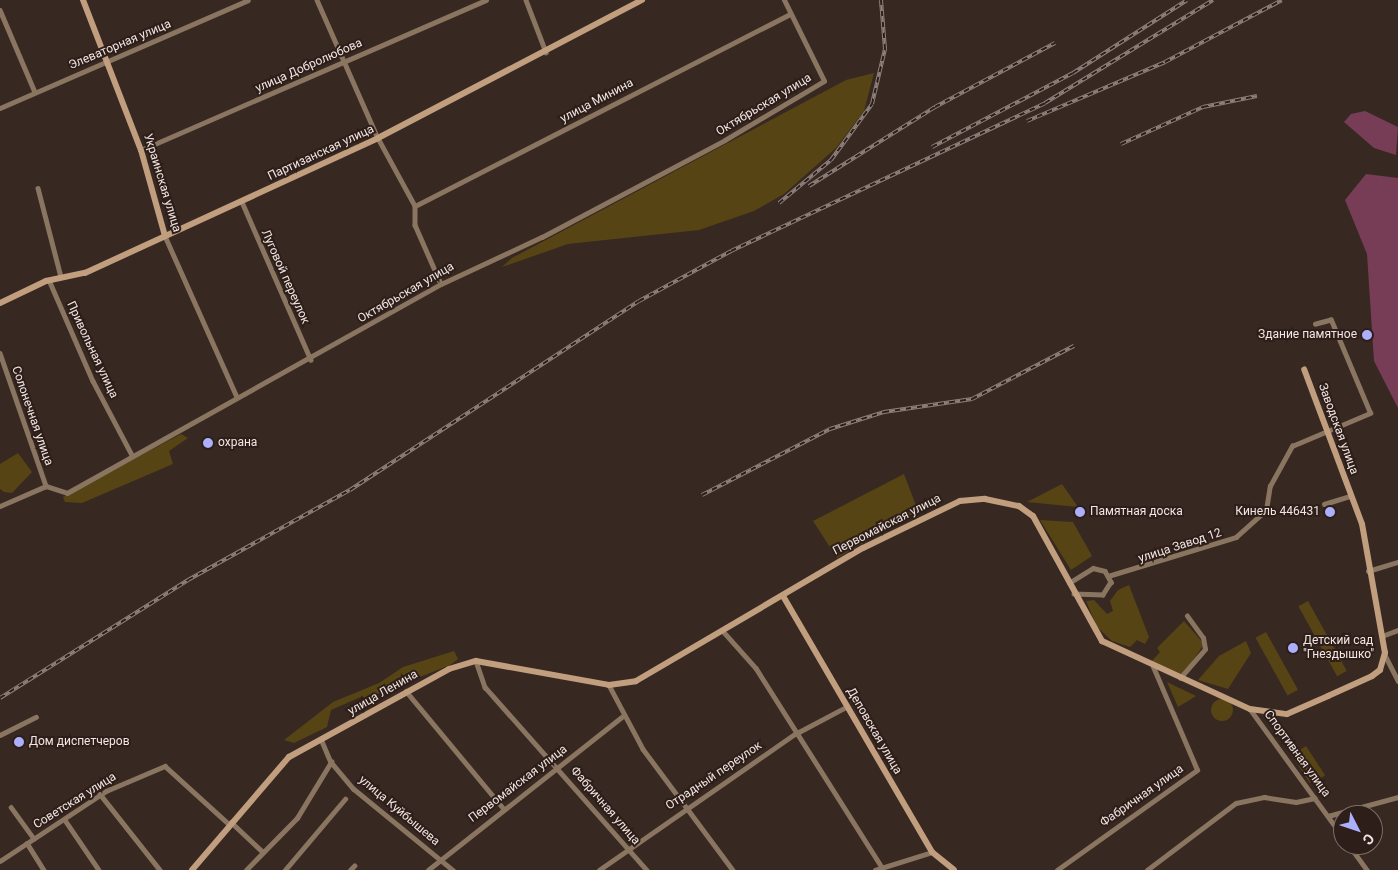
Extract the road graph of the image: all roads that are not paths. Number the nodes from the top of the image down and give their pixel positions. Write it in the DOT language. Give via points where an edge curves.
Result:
graph roads {
  1 [pos="84,0"];
  2 [pos="248,0"];
  3 [pos="317,0"];
  4 [pos="486,0"];
  5 [pos="526,0"];
  6 [pos="642,0"];
  7 [pos="784,0"];
  8 [pos="0,10"];
  9 [pos="790,14"];
  10 [pos="546,52"];
  11 [pos="108,61"];
  12 [pos="342,62"];
  13 [pos="35,92"];
  14 [pos="0,108"];
  15 [pos="378,138"];
  16 [pos="141,150"];
  17 [pos="38,188"];
  18 [pos="242,202"];
  19 [pos="415,206"];
  20 [pos="165,236"];
  21 [pos="61,277"];
  22 [pos="50,280"];
  23 [pos="440,284"];
  24 [pos="0,303"];
  25 [pos="1316,324"];
  26 [pos="0,353"];
  27 [pos="311,360"];
  28 [pos="1304,369"];
  29 [pos="237,397"];
  30 [pos="1326,428"];
  31 [pos="132,455"];
  32 [pos="46,486"];
  33 [pos="1351,496"];
  34 [pos="1324,504"];
  35 [pos="0,506"];
  36 [pos="1398,563"];
  37 [pos="1368,571"];
  38 [pos="1108,576"];
  39 [pos="1069,583"];
  40 [pos="1074,594"];
  41 [pos="783,596"];
  42 [pos="1187,616"];
  43 [pos="722,630"];
  44 [pos="1398,630"];
  45 [pos="1382,636"];
  46 [pos="1385,653"];
  47 [pos="476,661"];
  48 [pos="1152,667"];
  49 [pos="1179,679"];
  50 [pos="1398,681"];
  51 [pos="609,685"];
  52 [pos="406,691"];
  53 [pos="846,707"];
  54 [pos="1250,709"];
  55 [pos="36,717"];
  56 [pos="622,717"];
  57 [pos="795,734"];
  58 [pos="0,735"];
  59 [pos="321,739"];
  60 [pos="331,762"];
  61 [pos="559,769"];
  62 [pos="100,794"];
  63 [pos="1398,797"];
  64 [pos="1315,798"];
  65 [pos="345,799"];
  66 [pos="686,806"];
  67 [pos="11,807"];
  68 [pos="503,808"];
  69 [pos="1328,816"];
  70 [pos="65,820"];
  71 [pos="230,823"];
  72 [pos="1333,823"];
  73 [pos="34,839"];
  74 [pos="27,843"];
  75 [pos="628,849"];
  76 [pos="263,852"];
  77 [pos="932,852"];
  78 [pos="1356,855"];
  79 [pos="441,859"];
  80 [pos="0,861"];
  81 [pos="354,866"];
  82 [pos="882,867"];
  83 [pos="44,870"];
  84 [pos="99,870"];
  85 [pos="160,870"];
  86 [pos="192,870"];
  87 [pos="246,870"];
  88 [pos="286,870"];
  89 [pos="350,870"];
  90 [pos="428,870"];
  91 [pos="453,870"];
  92 [pos="599,870"];
  93 [pos="648,870"];
  94 [pos="733,870"];
  95 [pos="875,870"];
  96 [pos="954,870"];
  97 [pos="1057,870"];
  98 [pos="1147,870"];
  99 [pos="1367,870"];
  1 -- 11 [label="street, Украинская улица"];
  2 -- 11 [label="street, Элеваторная улица"];
  3 -- 12 [label="street"];
  4 -- 12 [label="street, улица Добролюбова"];
  5 -- 10 [label="street"];
  6 -- 10 [label="street, Партизанская улица"];
  7 -- 9 [label="street"];
  8 -- 13 [label="street"];
  9 -- 19 [label="street, улица Минина"];
  9 -- 23 [label="street, Октябрьская улица" via="824,81 725,140 542,237"];
  10 -- 15 [label="street, Партизанская улица"];
  11 -- 13 [label="street, Элеваторная улица"];
  11 -- 16 [label="street, Украинская улица"];
  12 -- 15 [label="street"];
  12 -- 16 [label="street, улица Добролюбова"];
  13 -- 14 [label="street, Элеваторная улица"];
  15 -- 18 [label="street, Партизанская улица"];
  15 -- 19 [label="street"];
  16 -- 20 [label="street, Украинская улица"];
  17 -- 21 [label="street"];
  18 -- 20 [label="street, Партизанская улица"];
  18 -- 27 [label="street, Луговой переулок"];
  19 -- 23 [label="street" via="415,225"];
  20 -- 21 [label="street, Партизанская улица" via="85,273"];
  20 -- 29 [label="street, Украинская улица"];
  21 -- 22 [label="street, Партизанская улица"];
  22 -- 24 [label="street, Партизанская улица"];
  22 -- 31 [label="street, Привольная улица" via="93,381"];
  23 -- 27 [label="street, Октябрьская улица"];
  25 -- 30 [label="street" via="1330,320 1370,413"];
  26 -- 32 [label="street, Солонечная улица"];
  27 -- 29 [label="street, Октябрьская улица"];
  28 -- 30 [label="street, Заводская улица"];
  29 -- 31 [label="street, Октябрьская улица"];
  30 -- 33 [label="street, Заводская улица"];
  30 -- 38 [label="street, улица Завод 12" via="1292,446 1270,486 1266,510 1236,537"];
  31 -- 32 [label="street, Октябрьская улица" via="66,493"];
  32 -- 35 [label="street"];
  33 -- 34 [label="street"];
  33 -- 37 [label="street, Заводская улица" via="1362,524"];
  36 -- 37 [label="street"];
  37 -- 45 [label="street, Заводская улица"];
  38 -- 39 [label="street, улица Завод 12" via="1094,568"];
  38 -- 40 [label="street" via="1110,587 1103,595"];
  39 -- 40 [label="street, Первомайская улица"];
  39 -- 41 [label="street, Первомайская улица" via="1033,516 1019,506 985,499 960,501 930,513"];
  40 -- 48 [label="street, Первомайская улица" via="1102,642"];
  41 -- 43 [label="street, Первомайская улица"];
  41 -- 53 [label="street, Деповская улица"];
  42 -- 49 [label="street" via="1203,638 1205,649"];
  43 -- 51 [label="street, Первомайская улица" via="636,680"];
  43 -- 57 [label="street" via="756,668"];
  44 -- 45 [label="street"];
  45 -- 46 [label="street, Заводская улица"];
  46 -- 50 [label="street, Заводская улица"];
  46 -- 54 [label="street, Спортивная улица" via="1380,670 1372,676 1294,711"];
  47 -- 51 [label="street"];
  47 -- 52 [label="street, улица Ленина"];
  47 -- 61 [label="street, Фабричная улица" via="486,687"];
  48 -- 49 [label="street, Спортивная улица"];
  48 -- 97 [label="street, Фабричная улица" via="1197,770"];
  49 -- 54 [label="street, Спортивная улица"];
  51 -- 56 [label="street"];
  52 -- 59 [label="street, улица Ленина" via="368,716"];
  52 -- 68 [label="street"];
  53 -- 57 [label="street, Отрадный переулок"];
  53 -- 77 [label="street, Деповская улица"];
  54 -- 64 [label="street, Спортивная улица"];
  55 -- 58 [label="street"];
  56 -- 61 [label="street, Первомайская улица"];
  56 -- 66 [label="street"];
  57 -- 66 [label="street, Отрадный переулок"];
  57 -- 82 [label="street"];
  59 -- 60 [label="street, улица Куйбышева"];
  59 -- 71 [label="street, улица Ленина" via="289,757"];
  60 -- 76 [label="street" via="297,818"];
  60 -- 79 [label="street, улица Куйбышева" via="354,790"];
  61 -- 68 [label="street, Первомайская улица"];
  61 -- 75 [label="street, Фабричная улица"];
  62 -- 70 [label="street, Советская улица"];
  62 -- 71 [label="street, Советская улица" via="165,766"];
  62 -- 85 [label="street"];
  63 -- 69 [label="street"];
  64 -- 69 [label="street, Спортивная улица"];
  64 -- 98 [label="street" via="1296,802 1264,797 1236,803"];
  65 -- 88 [label="street"];
  66 -- 75 [label="street, Отрадный переулок"];
  66 -- 94 [label="street"];
  67 -- 73 [label="street"];
  68 -- 79 [label="street, Первомайская улица"];
  69 -- 72 [label="street, Спортивная улица"];
  70 -- 73 [label="street, Советская улица"];
  70 -- 84 [label="street"];
  71 -- 76 [label="street"];
  71 -- 86 [label="street, улица Ленина"];
  73 -- 74 [label="street, Советская улица"];
  74 -- 80 [label="street, Советская улица"];
  74 -- 83 [label="street"];
  75 -- 92 [label="street, Отрадный переулок"];
  75 -- 93 [label="street, Фабричная улица"];
  76 -- 87 [label="street"];
  77 -- 82 [label="street"];
  77 -- 96 [label="street, Деповская улица"];
  78 -- 99 [label="street"];
  79 -- 90 [label="street, Первомайская улица"];
  79 -- 91 [label="street, улица Куйбышева"];
  81 -- 89 [label="street"];
  82 -- 95 [label="street"];
}
